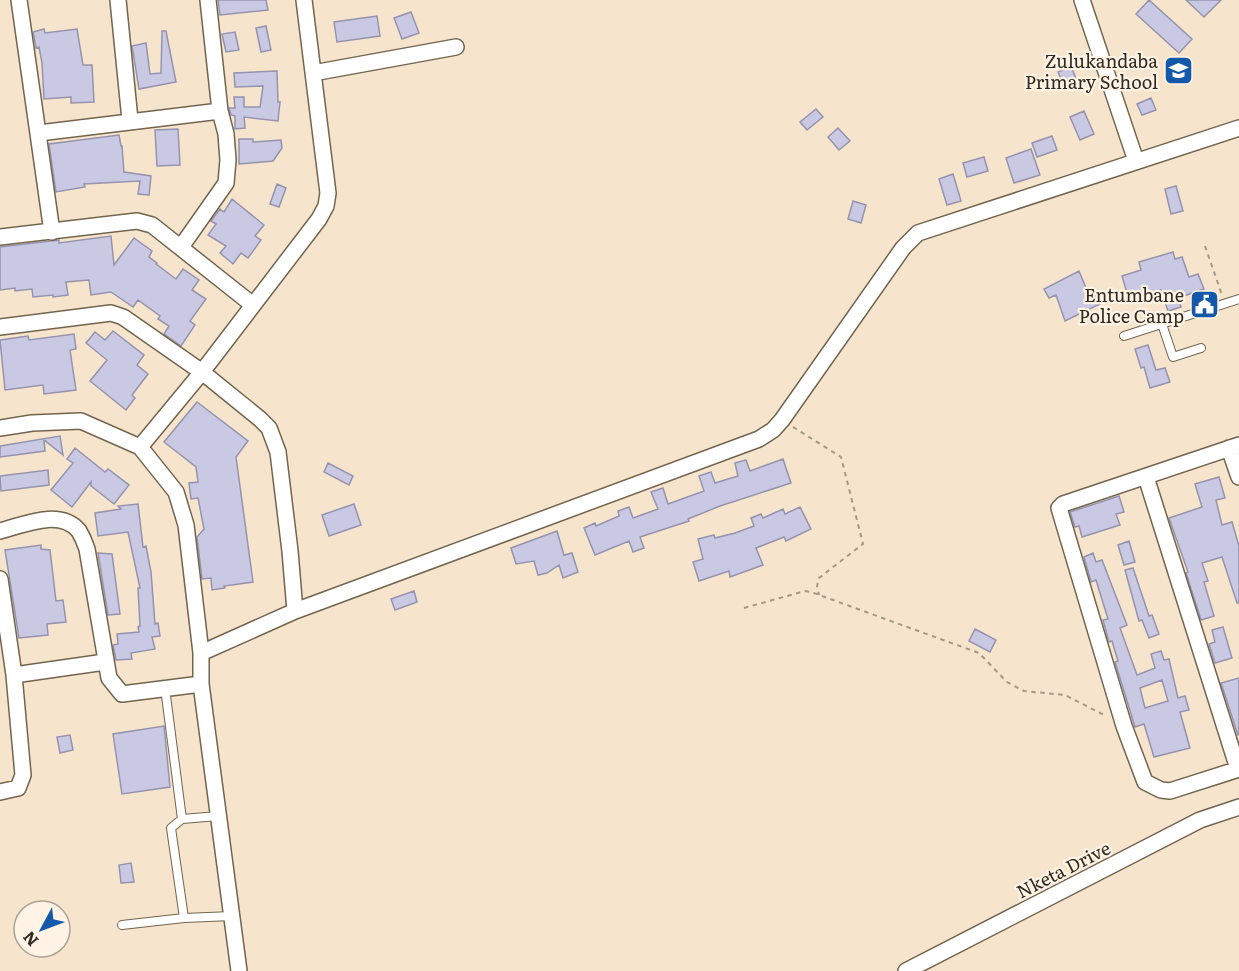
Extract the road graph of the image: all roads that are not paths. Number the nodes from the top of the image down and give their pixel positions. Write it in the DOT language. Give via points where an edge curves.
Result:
graph roads {
  1 [pos="19,0"];
  2 [pos="118,0"];
  3 [pos="208,0"];
  4 [pos="304,0"];
  5 [pos="1082,0"];
  6 [pos="456,47"];
  7 [pos="313,73"];
  8 [pos="220,111"];
  9 [pos="130,120"];
  10 [pos="1239,128"];
  11 [pos="39,133"];
  12 [pos="1136,160"];
  13 [pos="52,232"];
  14 [pos="0,237"];
  15 [pos="181,248"];
  16 [pos="1239,299"];
  17 [pos="253,305"];
  18 [pos="1162,324"];
  19 [pos="0,327"];
  20 [pos="1124,336"];
  21 [pos="1201,348"];
  22 [pos="201,372"];
  23 [pos="0,428"];
  24 [pos="1234,446"];
  25 [pos="140,447"];
  26 [pos="1146,477"];
  27 [pos="1239,477"];
  28 [pos="0,531"];
  29 [pos="0,579"];
  30 [pos="295,611"];
  31 [pos="201,653"];
  32 [pos="105,662"];
  33 [pos="14,675"];
  34 [pos="201,684"];
  35 [pos="165,688"];
  36 [pos="1238,769"];
  37 [pos="0,792"];
  38 [pos="1239,807"];
  39 [pos="218,816"];
  40 [pos="182,819"];
  41 [pos="232,916"];
  42 [pos="184,918"];
  43 [pos="122,925"];
  44 [pos="239,971"];
  45 [pos="906,971"];
  1 -- 11 [label="street"];
  2 -- 9 [label="street"];
  3 -- 8 [label="street"];
  4 -- 7 [label="street"];
  5 -- 12 [label="street"];
  6 -- 7 [label="street"];
  7 -- 17 [label="street" via="328,193 326,206"];
  8 -- 9 [label="street"];
  8 -- 15 [label="street" via="226,134 226,183"];
  9 -- 11 [label="street"];
  10 -- 12 [label="street"];
  11 -- 13 [label="street"];
  12 -- 30 [label="street" via="918,233 903,248 782,420 759,439"];
  13 -- 14 [label="street"];
  13 -- 15 [label="street" via="137,221 145,222"];
  15 -- 17 [label="street"];
  16 -- 18 [label="lane"];
  17 -- 22 [label="street"];
  18 -- 20 [label="lane"];
  18 -- 21 [label="lane" via="1173,357"];
  19 -- 22 [label="street" via="111,313 123,316"];
  22 -- 25 [label="street"];
  22 -- 30 [label="street" via="260,419 274,438 283,487"];
  23 -- 25 [label="street" via="81,421"];
  24 -- 26 [label="street"];
  24 -- 27 [label="street"];
  25 -- 31 [label="street" via="176,492 186,525"];
  26 -- 36 [label="street"];
  26 -- 36 [label="street" via="1059,508 1124,726 1145,782 1152,787 1170,791"];
  28 -- 32 [label="street" via="50,518 78,530 87,549"];
  29 -- 33 [label="street"];
  30 -- 31 [label="street"];
  31 -- 34 [label="street"];
  32 -- 33 [label="street"];
  32 -- 35 [label="street" via="109,678 122,694"];
  33 -- 37 [label="street" via="23,775 18,788"];
  34 -- 35 [label="street"];
  34 -- 39 [label="street"];
  35 -- 40 [label="lane"];
  38 -- 45 [label="street, Nketa Drive" via="1200,820"];
  39 -- 40 [label="lane"];
  39 -- 41 [label="street"];
  40 -- 42 [label="lane" via="171,828"];
  41 -- 42 [label="lane"];
  41 -- 44 [label="street"];
  42 -- 43 [label="lane"];
}
